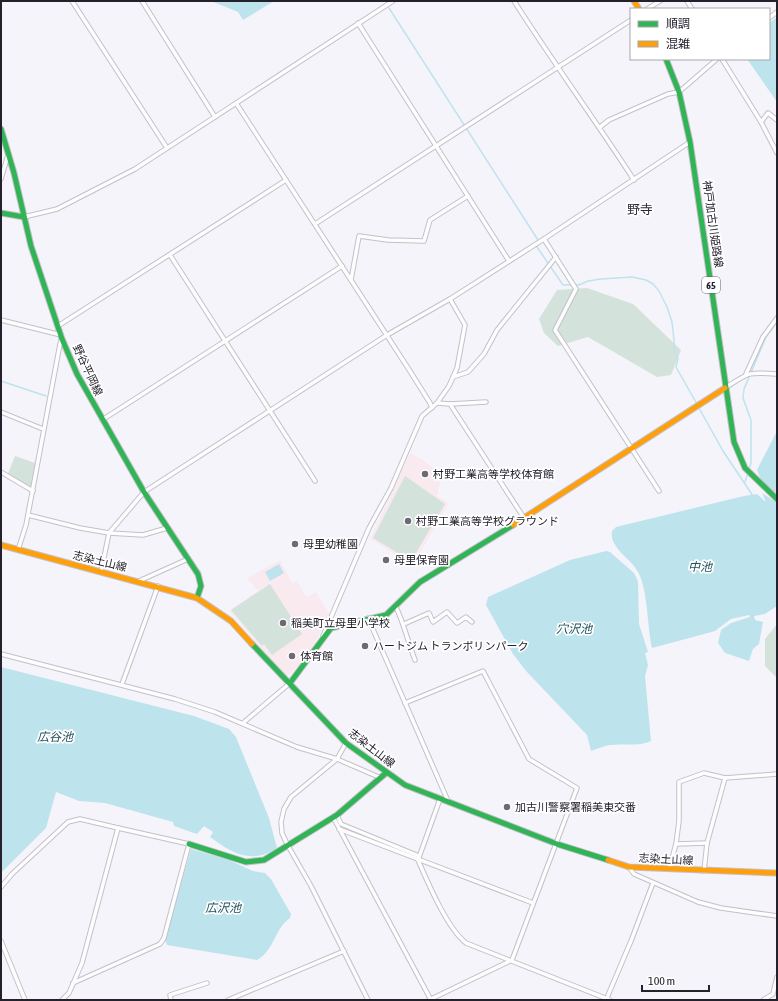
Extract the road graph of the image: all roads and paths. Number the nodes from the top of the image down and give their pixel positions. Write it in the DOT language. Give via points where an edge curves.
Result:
graph roads {
  1 [pos="72,1"];
  2 [pos="142,1"];
  3 [pos="514,1"];
  4 [pos="660,1"];
  5 [pos="391,2"];
  6 [pos="649,8"];
  7 [pos="630,21"];
  8 [pos="358,23"];
  9 [pos="666,60"];
  10 [pos="716,60"];
  11 [pos="723,60"];
  12 [pos="557,68"];
  13 [pos="679,92"];
  14 [pos="236,103"];
  15 [pos="214,117"];
  16 [pos="777,120"];
  17 [pos="761,122"];
  18 [pos="600,127"];
  19 [pos="1,131"];
  20 [pos="690,142"];
  21 [pos="436,146"];
  22 [pos="167,148"];
  23 [pos="777,153"];
  24 [pos="9,154"];
  25 [pos="1,179"];
  26 [pos="286,180"];
  27 [pos="634,180"];
  28 [pos="468,196"];
  29 [pos="1,213"];
  30 [pos="24,217"];
  31 [pos="315,224"];
  32 [pos="544,239"];
  33 [pos="170,255"];
  34 [pos="556,257"];
  35 [pos="508,261"];
  36 [pos="342,266"];
  37 [pos="351,280"];
  38 [pos="450,299"];
  39 [pos="777,318"];
  40 [pos="1,320"];
  41 [pos="58,326"];
  42 [pos="387,335"];
  43 [pos="62,337"];
  44 [pos="225,341"];
  45 [pos="746,374"];
  46 [pos="777,374"];
  47 [pos="453,377"];
  48 [pos="725,388"];
  49 [pos="486,402"];
  50 [pos="437,404"];
  51 [pos="450,404"];
  52 [pos="432,408"];
  53 [pos="270,411"];
  54 [pos="1,412"];
  55 [pos="102,420"];
  56 [pos="43,428"];
  57 [pos="632,449"];
  58 [pos="1,472"];
  59 [pos="315,480"];
  60 [pos="33,491"];
  61 [pos="659,491"];
  62 [pos="144,492"];
  63 [pos="777,499"];
  64 [pos="28,515"];
  65 [pos="524,518"];
  66 [pos="167,528"];
  67 [pos="109,533"];
  68 [pos="1,545"];
  69 [pos="18,550"];
  70 [pos="188,559"];
  71 [pos="101,572"];
  72 [pos="138,581"];
  73 [pos="158,586"];
  74 [pos="197,598"];
  75 [pos="396,607"];
  76 [pos="368,618"];
  77 [pos="472,622"];
  78 [pos="404,624"];
  79 [pos="323,637"];
  80 [pos="1,654"];
  81 [pos="415,660"];
  82 [pos="290,683"];
  83 [pos="122,684"];
  84 [pos="405,703"];
  85 [pos="242,723"];
  86 [pos="346,743"];
  87 [pos="337,759"];
  88 [pos="386,773"];
  89 [pos="777,774"];
  90 [pos="381,778"];
  91 [pos="725,778"];
  92 [pos="440,799"];
  93 [pos="448,802"];
  94 [pos="335,816"];
  95 [pos="118,828"];
  96 [pos="339,828"];
  97 [pos="707,842"];
  98 [pos="189,844"];
  99 [pos="287,844"];
  100 [pos="557,844"];
  101 [pos="676,844"];
  102 [pos="418,858"];
  103 [pos="629,868"];
  104 [pos="669,869"];
  105 [pos="704,871"];
  106 [pos="777,873"];
  107 [pos="653,883"];
  108 [pos="1,887"];
  109 [pos="533,903"];
  110 [pos="777,916"];
  111 [pos="1,941"];
  112 [pos="344,951"];
  113 [pos="512,960"];
  114 [pos="777,978"];
  115 [pos="73,983"];
  116 [pos="207,983"];
  117 [pos="25,1000"];
  118 [pos="62,1000"];
  119 [pos="171,1000"];
  120 [pos="228,1000"];
  121 [pos="368,1000"];
  122 [pos="430,1000"];
  123 [pos="607,1000"];
  124 [pos="763,1000"];
  1 -- 22 [label="street"];
  2 -- 15 [label="street"];
  3 -- 12 [label="street"];
  4 -- 6 [label="street"];
  5 -- 8 [label="street"];
  7 -- 12 [label="street"];
  8 -- 14 [label="street"];
  8 -- 21 [label="street"];
  9 -- 13 [label="main road, 神戸加古川姫路線 / 65"];
  10 -- 13 [label="street"];
  11 -- 17 [label="street"];
  12 -- 18 [label="street"];
  12 -- 21 [label="street"];
  13 -- 18 [label="street" via="668,94 609,120"];
  13 -- 20 [label="main road, 神戸加古川姫路線 / 65"];
  14 -- 15 [label="street"];
  14 -- 26 [label="street"];
  15 -- 22 [label="street"];
  16 -- 17 [label="street" via="768,113"];
  17 -- 23 [label="street"];
  18 -- 27 [label="street"];
  19 -- 24 [label="main road, 野谷平岡線"];
  20 -- 27 [label="street"];
  20 -- 48 [label="main road, 神戸加古川姫路線 / 65"];
  21 -- 28 [label="street"];
  21 -- 31 [label="street"];
  22 -- 30 [label="street" via="136,169 57,209"];
  24 -- 25 [label="street"];
  24 -- 30 [label="main road, 野谷平岡線"];
  26 -- 31 [label="street"];
  26 -- 33 [label="street"];
  27 -- 32 [label="street"];
  28 -- 35 [label="street"];
  28 -- 37 [label="street" via="430,220 424,241 359,236"];
  29 -- 30 [label="main road"];
  30 -- 41 [label="main road, 野谷平岡線"];
  31 -- 36 [label="street"];
  32 -- 34 [label="street"];
  32 -- 35 [label="street"];
  33 -- 41 [label="street"];
  33 -- 44 [label="street"];
  34 -- 47 [label="street" via="496,330 484,354 468,372"];
  34 -- 57 [label="street" via="576,289 555,330"];
  35 -- 38 [label="street"];
  36 -- 37 [label="street"];
  36 -- 44 [label="street"];
  37 -- 42 [label="street"];
  38 -- 42 [label="street"];
  38 -- 47 [label="street" via="465,325"];
  39 -- 45 [label="street" via="763,337"];
  40 -- 43 [label="street"];
  41 -- 43 [label="main road, 野谷平岡線"];
  42 -- 52 [label="street"];
  42 -- 53 [label="street"];
  43 -- 55 [label="main road, 野谷平岡線" via="80,381"];
  43 -- 56 [label="street"];
  44 -- 53 [label="street"];
  44 -- 55 [label="street"];
  45 -- 46 [label="street"];
  45 -- 48 [label="street"];
  47 -- 50 [label="street"];
  48 -- 57 [label="main road"];
  48 -- 63 [label="main road, 神戸加古川姫路線 / 65" via="734,442 745,468"];
  49 -- 51 [label="street"];
  50 -- 51 [label="street"];
  50 -- 52 [label="street"];
  51 -- 65 [label="street"];
  52 -- 79 [label="street" via="422,416 397,476 369,528"];
  53 -- 59 [label="street"];
  53 -- 62 [label="street"];
  54 -- 56 [label="street"];
  55 -- 62 [label="main road, 野谷平岡線"];
  56 -- 60 [label="street"];
  57 -- 61 [label="street"];
  57 -- 65 [label="main road"];
  58 -- 60 [label="street"];
  60 -- 64 [label="street"];
  62 -- 66 [label="main road, 野谷平岡線"];
  62 -- 67 [label="street"];
  64 -- 67 [label="street"];
  64 -- 69 [label="street"];
  65 -- 75 [label="main road" via="420,582"];
  66 -- 67 [label="street" via="143,536"];
  66 -- 70 [label="main road, 野谷平岡線"];
  67 -- 71 [label="street"];
  68 -- 69 [label="main road, 志染土山線"];
  69 -- 71 [label="main road, 志染土山線"];
  70 -- 72 [label="street"];
  70 -- 74 [label="main road, 野谷平岡線" via="200,580"];
  71 -- 72 [label="main road, 志染土山線"];
  72 -- 73 [label="main road, 志染土山線"];
  73 -- 74 [label="main road, 志染土山線"];
  73 -- 83 [label="street"];
  74 -- 82 [label="main road, 志染土山線" via="231,621"];
  75 -- 76 [label="main road" via="386,615"];
  75 -- 78 [label="street"];
  76 -- 79 [label="main road" via="331,628"];
  76 -- 84 [label="street"];
  77 -- 78 [label="street" via="466,617 457,623 448,612 433,622 429,613"];
  78 -- 81 [label="street"];
  79 -- 82 [label="main road"];
  80 -- 83 [label="street"];
  82 -- 85 [label="street"];
  82 -- 86 [label="main road, 志染土山線"];
  83 -- 85 [label="street" via="175,699"];
  84 -- 93 [label="street"];
  84 -- 100 [label="street" via="483,671 529,759 577,788"];
  85 -- 87 [label="street" via="297,747"];
  86 -- 87 [label="street"];
  86 -- 88 [label="main road, 志染土山線"];
  87 -- 90 [label="street"];
  87 -- 99 [label="street" via="291,797 284,809 281,822"];
  88 -- 90 [label="main road"];
  88 -- 92 [label="main road, 志染土山線" via="405,785"];
  89 -- 91 [label="street"];
  90 -- 94 [label="main road"];
  91 -- 97 [label="street"];
  91 -- 101 [label="street" via="704,773 678,782 679,821"];
  92 -- 93 [label="main road, 志染土山線"];
  92 -- 102 [label="street"];
  93 -- 100 [label="main road, 志染土山線"];
  94 -- 96 [label="street"];
  94 -- 99 [label="main road"];
  94 -- 102 [label="street" via="341,824"];
  95 -- 98 [label="street"];
  95 -- 108 [label="street" via="80,819 68,822"];
  95 -- 115 [label="street" via="82,963"];
  96 -- 102 [label="street"];
  96 -- 122 [label="street"];
  97 -- 101 [label="street"];
  97 -- 105 [label="street"];
  98 -- 99 [label="main road" via="254,863 274,856"];
  98 -- 115 [label="street" via="164,938 160,944"];
  99 -- 112 [label="street"];
  100 -- 103 [label="main road, 志染土山線"];
  100 -- 109 [label="street"];
  101 -- 104 [label="street"];
  102 -- 109 [label="street"];
  102 -- 113 [label="street" via="429,885 458,937 466,943"];
  103 -- 104 [label="main road, 志染土山線"];
  103 -- 107 [label="street" via="634,874"];
  104 -- 105 [label="main road, 志染土山線"];
  105 -- 106 [label="main road, 志染土山線"];
  107 -- 110 [label="street" via="713,906"];
  107 -- 123 [label="street"];
  109 -- 113 [label="street"];
  111 -- 117 [label="street"];
  112 -- 120 [label="street"];
  112 -- 121 [label="street"];
  113 -- 122 [label="street"];
  113 -- 123 [label="street"];
  114 -- 124 [label="street" via="773,994"];
  115 -- 118 [label="street" via="69,993"];
  116 -- 119 [label="street" via="170,995"];
}
